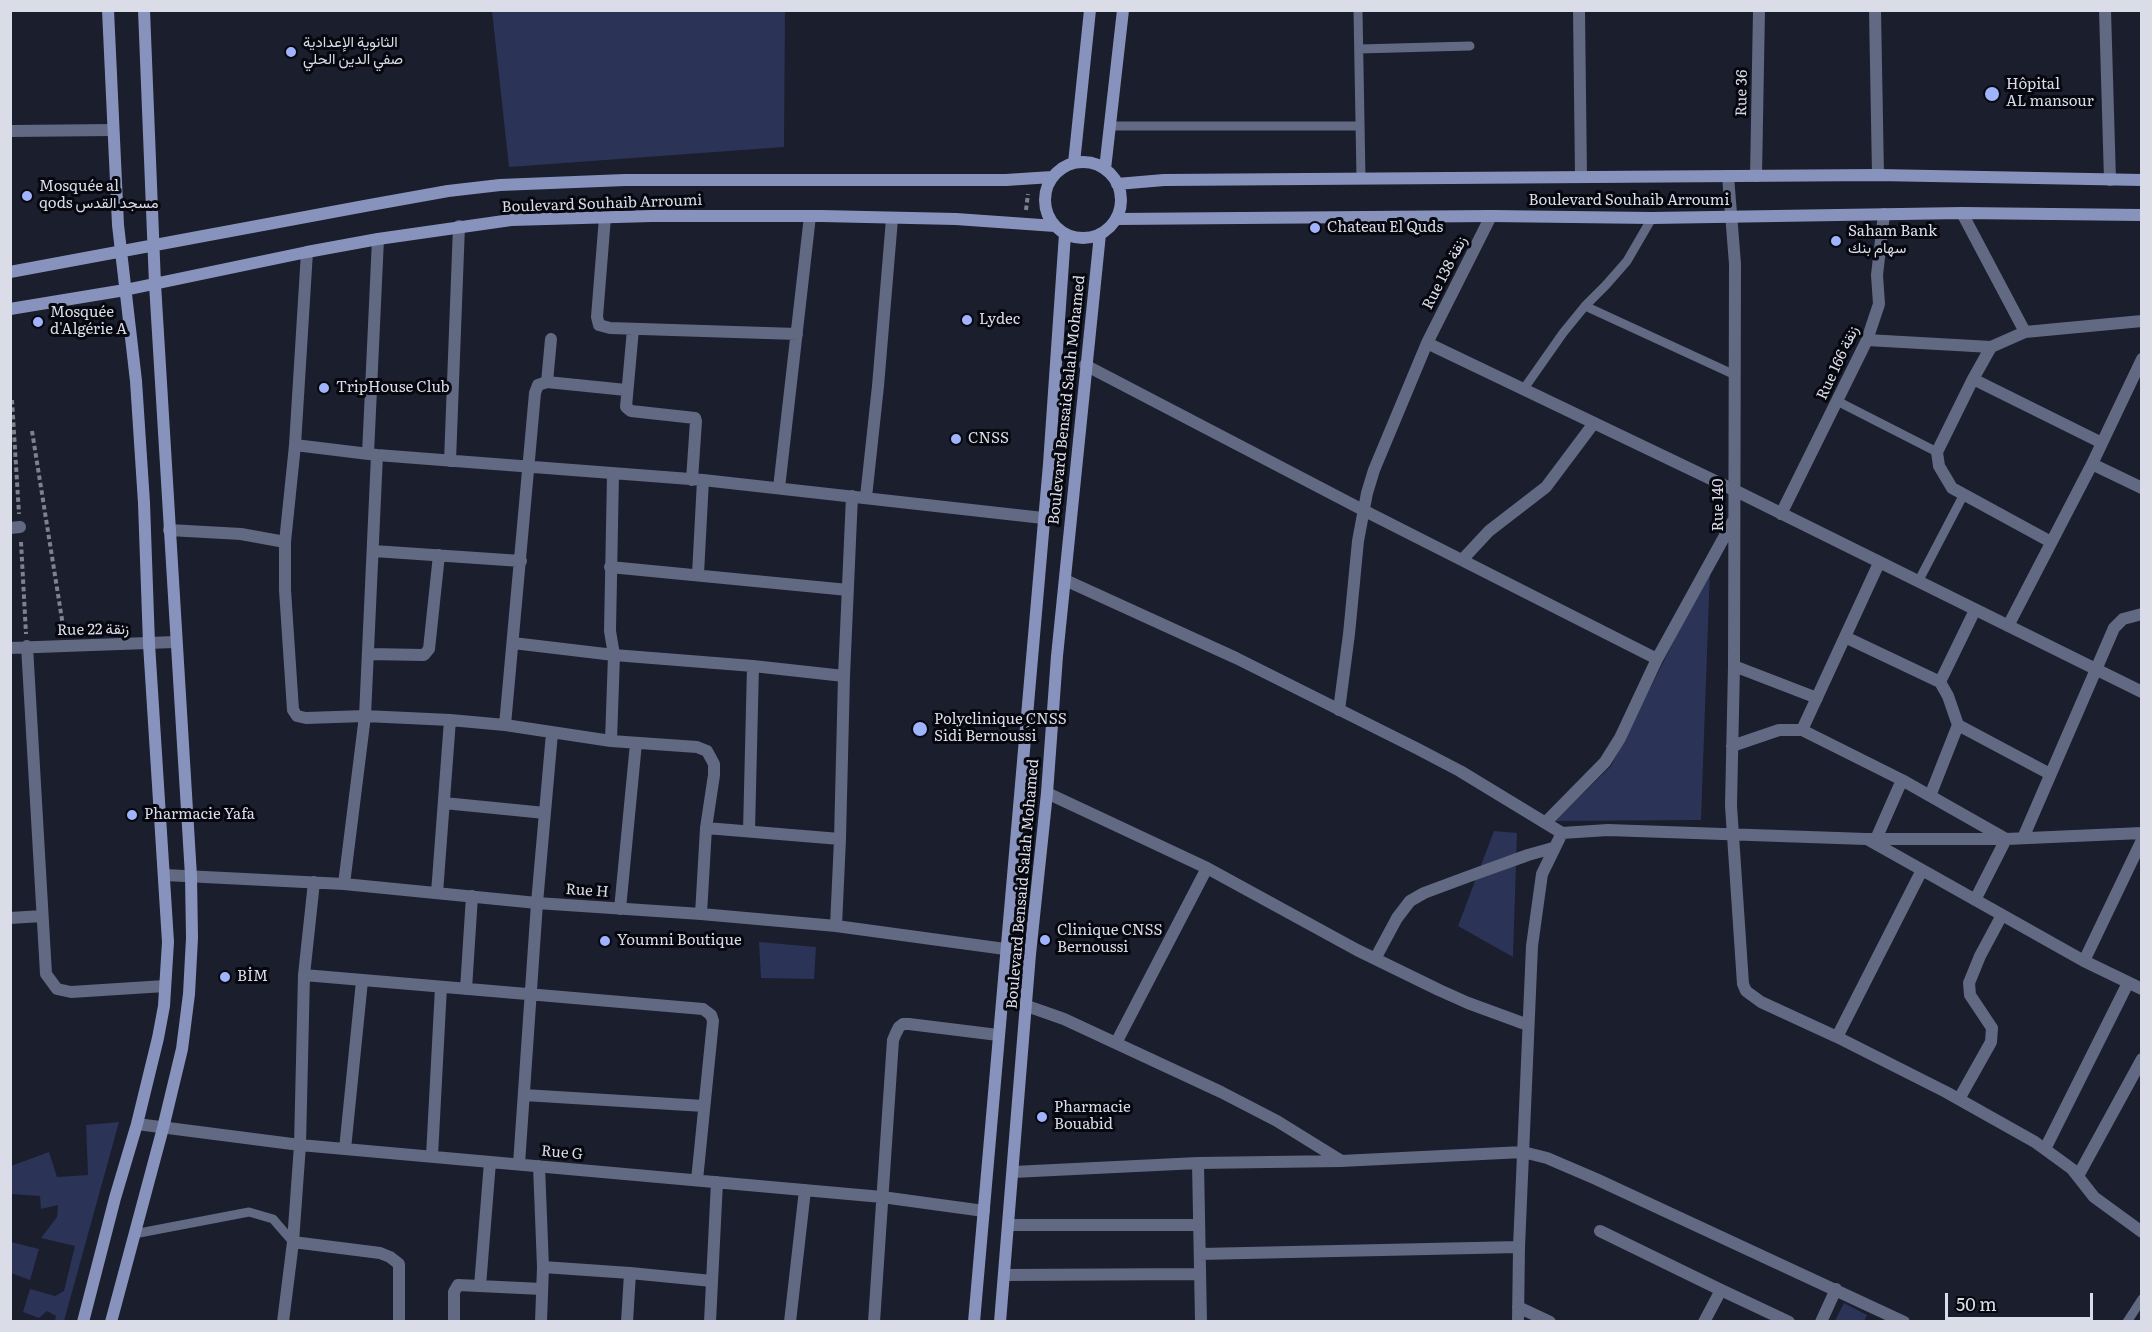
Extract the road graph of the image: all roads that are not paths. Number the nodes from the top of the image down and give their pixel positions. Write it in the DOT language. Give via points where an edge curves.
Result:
graph roads {
  1 [pos="108,10"];
  2 [pos="144,10"];
  3 [pos="1090,10"];
  4 [pos="1123,10"];
  5 [pos="1359,10"];
  6 [pos="1579,10"];
  7 [pos="1758,10"];
  8 [pos="1882,10"];
  9 [pos="2105,10"];
  10 [pos="1875,11"];
  11 [pos="1470,46"];
  12 [pos="1359,50"];
  13 [pos="1109,126"];
  14 [pos="1359,126"];
  15 [pos="113,130"];
  16 [pos="10,131"];
  17 [pos="1074,163"];
  18 [pos="1105,169"];
  19 [pos="1878,175"];
  20 [pos="1728,176"];
  21 [pos="1756,176"];
  22 [pos="1052,177"];
  23 [pos="1581,177"];
  24 [pos="1361,179"];
  25 [pos="2109,180"];
  26 [pos="2142,180"];
  27 [pos="1118,184"];
  28 [pos="1962,213"];
  29 [pos="1884,214"];
  30 [pos="2142,215"];
  31 [pos="810,216"];
  32 [pos="1491,216"];
  33 [pos="1733,216"];
  34 [pos="605,217"];
  35 [pos="1652,218"];
  36 [pos="892,219"];
  37 [pos="1116,219"];
  38 [pos="459,226"];
  39 [pos="1060,230"];
  40 [pos="1100,234"];
  41 [pos="378,239"];
  42 [pos="154,246"];
  43 [pos="121,252"];
  44 [pos="306,252"];
  45 [pos="10,272"];
  46 [pos="155,284"];
  47 [pos="125,290"];
  48 [pos="1585,306"];
  49 [pos="10,309"];
  50 [pos="2142,321"];
  51 [pos="633,329"];
  52 [pos="2025,332"];
  53 [pos="797,334"];
  54 [pos="551,339"];
  55 [pos="1867,340"];
  56 [pos="1427,343"];
  57 [pos="1991,347"];
  58 [pos="2142,359"];
  59 [pos="1085,365"];
  60 [pos="1735,375"];
  61 [pos="1973,379"];
  62 [pos="548,382"];
  63 [pos="626,390"];
  64 [pos="1523,390"];
  65 [pos="1837,401"];
  66 [pos="1594,423"];
  67 [pos="2102,443"];
  68 [pos="295,445"];
  69 [pos="1937,452"];
  70 [pos="373,454"];
  71 [pos="450,461"];
  72 [pos="2092,464"];
  73 [pos="529,468"];
  74 [pos="613,474"];
  75 [pos="697,480"];
  76 [pos="779,488"];
  77 [pos="2142,488"];
  78 [pos="1734,490"];
  79 [pos="1964,494"];
  80 [pos="852,496"];
  81 [pos="866,497"];
  82 [pos="1363,510"];
  83 [pos="1781,514"];
  84 [pos="1043,518"];
  85 [pos="1734,518"];
  86 [pos="169,530"];
  87 [pos="285,542"];
  88 [pos="2051,543"];
  89 [pos="374,551"];
  90 [pos="439,555"];
  91 [pos="1462,560"];
  92 [pos="521,561"];
  93 [pos="1879,562"];
  94 [pos="610,567"];
  95 [pos="698,574"];
  96 [pos="1065,580"];
  97 [pos="1918,582"];
  98 [pos="848,590"];
  99 [pos="1975,610"];
  100 [pos="2142,614"];
  101 [pos="2008,626"];
  102 [pos="1845,637"];
  103 [pos="176,642"];
  104 [pos="513,643"];
  105 [pos="149,644"];
  106 [pos="27,646"];
  107 [pos="10,648"];
  108 [pos="369,654"];
  109 [pos="614,656"];
  110 [pos="1657,659"];
  111 [pos="753,666"];
  112 [pos="1734,666"];
  113 [pos="2096,668"];
  114 [pos="844,676"];
  115 [pos="1940,682"];
  116 [pos="2142,692"];
  117 [pos="1817,698"];
  118 [pos="1339,710"];
  119 [pos="365,716"];
  120 [pos="450,720"];
  121 [pos="505,725"];
  122 [pos="1958,725"];
  123 [pos="1802,730"];
  124 [pos="552,733"];
  125 [pos="611,741"];
  126 [pos="636,743"];
  127 [pos="1732,746"];
  128 [pos="2050,774"];
  129 [pos="1902,780"];
  130 [pos="1047,792"];
  131 [pos="1930,796"];
  132 [pos="444,803"];
  133 [pos="545,813"];
  134 [pos="1545,822"];
  135 [pos="706,828"];
  136 [pos="749,831"];
  137 [pos="1562,833"];
  138 [pos="2142,833"];
  139 [pos="1732,834"];
  140 [pos="2023,838"];
  141 [pos="840,839"];
  142 [pos="1871,839"];
  143 [pos="2006,839"];
  144 [pos="2142,840"];
  145 [pos="1553,849"];
  146 [pos="1207,868"];
  147 [pos="1922,870"];
  148 [pos="165,874"];
  149 [pos="191,876"];
  150 [pos="314,882"];
  151 [pos="344,884"];
  152 [pos="437,893"];
  153 [pos="472,896"];
  154 [pos="1975,900"];
  155 [pos="537,903"];
  156 [pos="620,909"];
  157 [pos="701,914"];
  158 [pos="2002,915"];
  159 [pos="42,916"];
  160 [pos="10,918"];
  161 [pos="836,927"];
  162 [pos="1005,949"];
  163 [pos="1375,959"];
  164 [pos="2084,961"];
  165 [pos="303,975"];
  166 [pos="362,981"];
  167 [pos="2128,983"];
  168 [pos="165,986"];
  169 [pos="441,987"];
  170 [pos="466,989"];
  171 [pos="2142,989"];
  172 [pos="532,995"];
  173 [pos="1027,1006"];
  174 [pos="1528,1025"];
  175 [pos="998,1035"];
  176 [pos="1837,1037"];
  177 [pos="1116,1042"];
  178 [pos="2142,1059"];
  179 [pos="524,1095"];
  180 [pos="1959,1099"];
  181 [pos="704,1106"];
  182 [pos="137,1124"];
  183 [pos="163,1128"];
  184 [pos="300,1145"];
  185 [pos="345,1149"];
  186 [pos="2045,1149"];
  187 [pos="1523,1152"];
  188 [pos="432,1156"];
  189 [pos="1341,1161"];
  190 [pos="490,1162"];
  191 [pos="1198,1163"];
  192 [pos="519,1164"];
  193 [pos="539,1166"];
  194 [pos="1013,1172"];
  195 [pos="2078,1176"];
  196 [pos="697,1180"];
  197 [pos="717,1182"];
  198 [pos="805,1190"];
  199 [pos="882,1197"];
  200 [pos="984,1211"];
  201 [pos="1009,1225"];
  202 [pos="1199,1225"];
  203 [pos="1600,1231"];
  204 [pos="2142,1232"];
  205 [pos="134,1234"];
  206 [pos="293,1242"];
  207 [pos="1519,1247"];
  208 [pos="1200,1254"];
  209 [pos="543,1267"];
  210 [pos="630,1273"];
  211 [pos="1200,1274"];
  212 [pos="1004,1275"];
  213 [pos="712,1281"];
  214 [pos="480,1286"];
  215 [pos="542,1289"];
  216 [pos="1836,1289"];
  217 [pos="1720,1290"];
  218 [pos="2142,1299"];
  219 [pos="1518,1307"];
  220 [pos="1877,1316"];
  221 [pos="83,1322"];
  222 [pos="111,1322"];
  223 [pos="283,1322"];
  224 [pos="399,1322"];
  225 [pos="454,1322"];
  226 [pos="541,1322"];
  227 [pos="627,1322"];
  228 [pos="710,1322"];
  229 [pos="790,1322"];
  230 [pos="874,1322"];
  231 [pos="974,1322"];
  232 [pos="1000,1322"];
  233 [pos="1201,1322"];
  234 [pos="1518,1322"];
  235 [pos="1550,1322"];
  236 [pos="1704,1322"];
  237 [pos="1789,1322"];
  238 [pos="1821,1322"];
  239 [pos="1904,1322"];
  240 [pos="2127,1322"];
  1 -- 15 [label="street"];
  2 -- 42 [label="street"];
  3 -- 17 [label="street"];
  4 -- 13 [label="street"];
  5 -- 12 [label="lane"];
  6 -- 23 [label="street"];
  7 -- 21 [label="street, Rue 36"];
  8 -- 10 [label="street"];
  9 -- 25 [label="street"];
  10 -- 19 [label="street"];
  11 -- 12 [label="lane"];
  12 -- 14 [label="lane"];
  13 -- 14 [label="lane"];
  13 -- 18 [label="street"];
  14 -- 24 [label="lane"];
  15 -- 16 [label="street"];
  15 -- 43 [label="street"];
  17 -- 18 [label="street" via="1087,162"];
  17 -- 22 [label="street"];
  18 -- 27 [label="street"];
  19 -- 21 [label="street, Boulevard Souhaib Arroumi"];
  19 -- 25 [label="street, Boulevard Souhaib Arroumi"];
  20 -- 21 [label="street, Boulevard Souhaib Arroumi"];
  20 -- 23 [label="street, Boulevard Souhaib Arroumi"];
  20 -- 33 [label="street, Rue 140"];
  22 -- 39 [label="street" via="1044,202"];
  22 -- 42 [label="street, Boulevard Souhaib Arroumi" via="625,180 500,185"];
  23 -- 24 [label="street, Boulevard Souhaib Arroumi"];
  24 -- 27 [label="street, Boulevard Souhaib Arroumi" via="1164,180"];
  25 -- 26 [label="street, Boulevard Souhaib Arroumi"];
  27 -- 37 [label="street" via="1121,202"];
  28 -- 29 [label="street, Boulevard Souhaib Arroumi"];
  28 -- 30 [label="street, Boulevard Souhaib Arroumi"];
  28 -- 52 [label="street"];
  29 -- 33 [label="street, Boulevard Souhaib Arroumi"];
  29 -- 55 [label="street, Rue 166 زنقة" via="1877,275 1879,304"];
  31 -- 34 [label="street, Boulevard Souhaib Arroumi"];
  31 -- 36 [label="street, Boulevard Souhaib Arroumi"];
  31 -- 53 [label="street"];
  32 -- 35 [label="street, Boulevard Souhaib Arroumi"];
  32 -- 37 [label="street, Boulevard Souhaib Arroumi"];
  32 -- 56 [label="street, Rue 138 زنقة"];
  33 -- 35 [label="street, Boulevard Souhaib Arroumi"];
  33 -- 60 [label="street, Rue 140"];
  34 -- 38 [label="street, Boulevard Souhaib Arroumi"];
  34 -- 51 [label="street" via="597,317 599,325"];
  35 -- 48 [label="lane" via="1627,261"];
  36 -- 39 [label="street, Boulevard Souhaib Arroumi" via="1024,223"];
  36 -- 81 [label="street"];
  37 -- 40 [label="street"];
  38 -- 41 [label="street, Boulevard Souhaib Arroumi"];
  38 -- 71 [label="street"];
  39 -- 40 [label="street" via="1082,238"];
  39 -- 84 [label="street, Boulevard Bensaid Salah Mohamed"];
  40 -- 59 [label="street, Boulevard Bensaid Salah Mohamed"];
  41 -- 44 [label="street, Boulevard Souhaib Arroumi"];
  41 -- 70 [label="street"];
  42 -- 43 [label="street, Boulevard Souhaib Arroumi"];
  42 -- 46 [label="street"];
  43 -- 45 [label="street, Boulevard Souhaib Arroumi"];
  43 -- 47 [label="street"];
  44 -- 46 [label="street, Boulevard Souhaib Arroumi"];
  44 -- 68 [label="street"];
  46 -- 47 [label="street, Boulevard Souhaib Arroumi"];
  46 -- 86 [label="street"];
  47 -- 49 [label="street, Boulevard Souhaib Arroumi"];
  47 -- 105 [label="street" via="138,411"];
  48 -- 60 [label="lane"];
  48 -- 64 [label="lane"];
  50 -- 52 [label="street"];
  51 -- 53 [label="street"];
  51 -- 63 [label="street"];
  52 -- 57 [label="street"];
  53 -- 76 [label="street"];
  54 -- 62 [label="street"];
  55 -- 57 [label="street"];
  55 -- 65 [label="street, Rue 166 زنقة"];
  56 -- 64 [label="street"];
  56 -- 82 [label="street, Rue 138 زنقة" via="1378,461"];
  57 -- 61 [label="street"];
  58 -- 67 [label="street"];
  59 -- 82 [label="street"];
  59 -- 96 [label="street, Boulevard Bensaid Salah Mohamed"];
  60 -- 78 [label="street, Rue 140"];
  61 -- 67 [label="street"];
  61 -- 69 [label="street"];
  62 -- 63 [label="street"];
  62 -- 73 [label="street" via="538,385 535,393"];
  63 -- 75 [label="street" via="626,406 631,411 695,418"];
  64 -- 66 [label="street"];
  65 -- 69 [label="lane"];
  65 -- 83 [label="street, Rue 166 زنقة"];
  66 -- 78 [label="street"];
  66 -- 91 [label="street" via="1546,487 1489,531"];
  67 -- 72 [label="street"];
  68 -- 70 [label="street"];
  68 -- 87 [label="street"];
  69 -- 79 [label="street" via="1939,466 1952,488"];
  70 -- 71 [label="street"];
  70 -- 89 [label="street"];
  71 -- 73 [label="street"];
  72 -- 77 [label="street"];
  72 -- 88 [label="street"];
  73 -- 74 [label="street"];
  73 -- 92 [label="street"];
  74 -- 75 [label="street"];
  74 -- 94 [label="street"];
  75 -- 76 [label="street"];
  75 -- 95 [label="street"];
  76 -- 80 [label="street"];
  78 -- 83 [label="street"];
  78 -- 85 [label="street, Rue 140"];
  79 -- 88 [label="street"];
  79 -- 97 [label="lane"];
  80 -- 81 [label="street"];
  80 -- 98 [label="street"];
  81 -- 84 [label="street"];
  82 -- 91 [label="street"];
  82 -- 118 [label="street, Rue 138 زنقة"];
  83 -- 93 [label="street"];
  84 -- 162 [label="street, Boulevard Bensaid Salah Mohamed"];
  85 -- 110 [label="street"];
  85 -- 112 [label="street, Rue 140"];
  86 -- 87 [label="street" via="241,534"];
  86 -- 103 [label="street"];
  87 -- 119 [label="street" via="293,710 297,716 306,718"];
  88 -- 101 [label="street"];
  89 -- 90 [label="street"];
  89 -- 108 [label="street"];
  90 -- 92 [label="street"];
  90 -- 108 [label="street" via="429,649 423,655"];
  91 -- 110 [label="street"];
  92 -- 104 [label="street"];
  93 -- 97 [label="street"];
  93 -- 102 [label="street"];
  94 -- 95 [label="street"];
  94 -- 109 [label="street"];
  95 -- 98 [label="street"];
  96 -- 118 [label="street"];
  96 -- 130 [label="street, Boulevard Bensaid Salah Mohamed"];
  97 -- 99 [label="street"];
  98 -- 114 [label="street"];
  99 -- 101 [label="street"];
  99 -- 115 [label="street"];
  100 -- 113 [label="street" via="2123,619 2114,628"];
  101 -- 113 [label="street"];
  102 -- 115 [label="street"];
  102 -- 117 [label="street"];
  103 -- 105 [label="street, Rue 22 زنقة"];
  103 -- 149 [label="street"];
  104 -- 109 [label="street"];
  104 -- 121 [label="street"];
  105 -- 106 [label="street, Rue 22 زنقة"];
  105 -- 148 [label="street"];
  106 -- 107 [label="street, Rue 22 زنقة"];
  106 -- 159 [label="street"];
  108 -- 119 [label="street"];
  109 -- 111 [label="street"];
  109 -- 125 [label="street"];
  110 -- 134 [label="street" via="1605,762"];
  111 -- 114 [label="street"];
  111 -- 136 [label="street"];
  112 -- 117 [label="street"];
  112 -- 127 [label="street, Rue 140"];
  113 -- 116 [label="street"];
  113 -- 128 [label="street"];
  114 -- 141 [label="street"];
  115 -- 122 [label="street"];
  117 -- 123 [label="street"];
  118 -- 134 [label="street" via="1460,771"];
  119 -- 120 [label="street"];
  119 -- 151 [label="street"];
  120 -- 121 [label="street"];
  120 -- 132 [label="street"];
  121 -- 124 [label="street"];
  122 -- 128 [label="street"];
  122 -- 131 [label="street"];
  123 -- 127 [label="street" via="1779,730"];
  123 -- 129 [label="street"];
  124 -- 125 [label="street"];
  124 -- 133 [label="street"];
  125 -- 126 [label="street"];
  126 -- 135 [label="street" via="708,751 714,775"];
  126 -- 156 [label="street"];
  127 -- 139 [label="street, Rue 140"];
  128 -- 140 [label="street"];
  129 -- 131 [label="street"];
  129 -- 142 [label="street"];
  130 -- 146 [label="street"];
  130 -- 173 [label="street, Boulevard Bensaid Salah Mohamed"];
  131 -- 143 [label="street"];
  132 -- 133 [label="street"];
  132 -- 152 [label="street"];
  133 -- 155 [label="street"];
  134 -- 137 [label="street"];
  135 -- 136 [label="street"];
  135 -- 157 [label="street"];
  136 -- 141 [label="street"];
  137 -- 139 [label="street" via="1608,830"];
  137 -- 145 [label="street"];
  138 -- 140 [label="street"];
  139 -- 142 [label="street"];
  139 -- 176 [label="street, Rue 140" via="1740,963 1746,991 1761,1002"];
  140 -- 143 [label="street"];
  141 -- 161 [label="street"];
  142 -- 143 [label="street"];
  142 -- 147 [label="street"];
  143 -- 154 [label="street"];
  144 -- 164 [label="street"];
  145 -- 163 [label="street" via="1484,870 1410,901"];
  145 -- 174 [label="street" via="1539,887"];
  146 -- 163 [label="street"];
  146 -- 177 [label="street"];
  147 -- 154 [label="street"];
  147 -- 176 [label="street"];
  148 -- 149 [label="street, Rue H"];
  148 -- 168 [label="street"];
  149 -- 150 [label="street, Rue H"];
  149 -- 183 [label="street" via="189,994 182,1049"];
  150 -- 151 [label="street, Rue H"];
  150 -- 165 [label="street"];
  151 -- 152 [label="street, Rue H"];
  152 -- 153 [label="street, Rue H"];
  153 -- 155 [label="street, Rue H"];
  153 -- 170 [label="street"];
  154 -- 158 [label="street"];
  155 -- 156 [label="street, Rue H"];
  155 -- 172 [label="street"];
  156 -- 157 [label="street, Rue H"];
  157 -- 161 [label="street, Rue H"];
  158 -- 164 [label="street"];
  158 -- 180 [label="street" via="1969,983 1970,995 1992,1028 1991,1042"];
  159 -- 160 [label="street"];
  159 -- 168 [label="street" via="46,974 57,989 70,992"];
  161 -- 162 [label="street, Rue H"];
  162 -- 175 [label="street, Boulevard Bensaid Salah Mohamed"];
  163 -- 174 [label="street" via="1468,1003"];
  164 -- 167 [label="street"];
  165 -- 166 [label="street"];
  165 -- 184 [label="street"];
  166 -- 169 [label="street"];
  166 -- 185 [label="street"];
  167 -- 171 [label="street"];
  167 -- 186 [label="street"];
  168 -- 182 [label="street" via="158,1038"];
  169 -- 170 [label="street"];
  169 -- 188 [label="street"];
  170 -- 172 [label="street"];
  172 -- 179 [label="street"];
  172 -- 181 [label="street" via="703,1009 713,1021"];
  173 -- 177 [label="street"];
  173 -- 194 [label="street, Boulevard Bensaid Salah Mohamed"];
  174 -- 187 [label="street"];
  175 -- 199 [label="street" via="909,1024 898,1027 893,1040"];
  175 -- 200 [label="street, Boulevard Bensaid Salah Mohamed"];
  176 -- 180 [label="street"];
  177 -- 189 [label="street" via="1277,1120"];
  178 -- 195 [label="street"];
  179 -- 181 [label="street"];
  179 -- 192 [label="street"];
  180 -- 186 [label="street"];
  181 -- 196 [label="street"];
  182 -- 183 [label="street, Rue G"];
  182 -- 221 [label="street"];
  183 -- 184 [label="street, Rue G"];
  183 -- 205 [label="street"];
  184 -- 185 [label="street, Rue G"];
  184 -- 206 [label="street"];
  185 -- 188 [label="street, Rue G"];
  186 -- 195 [label="street"];
  187 -- 189 [label="street"];
  187 -- 207 [label="street"];
  187 -- 216 [label="street" via="1571,1167"];
  188 -- 190 [label="street, Rue G"];
  189 -- 191 [label="street"];
  190 -- 192 [label="street, Rue G"];
  190 -- 214 [label="street"];
  191 -- 194 [label="street"];
  191 -- 202 [label="street"];
  192 -- 193 [label="street, Rue G"];
  193 -- 196 [label="street, Rue G"];
  193 -- 209 [label="street"];
  194 -- 201 [label="street, Boulevard Bensaid Salah Mohamed"];
  195 -- 204 [label="street" via="2094,1197"];
  196 -- 197 [label="street, Rue G"];
  197 -- 198 [label="street, Rue G"];
  197 -- 213 [label="street"];
  198 -- 199 [label="street, Rue G"];
  198 -- 229 [label="street"];
  199 -- 200 [label="street, Rue G"];
  199 -- 230 [label="street"];
  200 -- 231 [label="street, Boulevard Bensaid Salah Mohamed"];
  201 -- 202 [label="street"];
  201 -- 212 [label="street, Boulevard Bensaid Salah Mohamed"];
  202 -- 208 [label="street"];
  203 -- 217 [label="street"];
  205 -- 206 [label="lane" via="249,1212 273,1219"];
  205 -- 222 [label="street"];
  206 -- 223 [label="street"];
  206 -- 224 [label="street" via="390,1257 399,1264"];
  207 -- 208 [label="street"];
  207 -- 219 [label="street"];
  208 -- 211 [label="street"];
  209 -- 210 [label="street"];
  209 -- 215 [label="street"];
  210 -- 213 [label="street"];
  210 -- 227 [label="street"];
  211 -- 212 [label="street"];
  211 -- 233 [label="street"];
  212 -- 232 [label="street, Boulevard Bensaid Salah Mohamed"];
  213 -- 228 [label="street"];
  214 -- 215 [label="street"];
  214 -- 225 [label="street" via="458,1285 454,1292"];
  215 -- 226 [label="street"];
  216 -- 220 [label="street"];
  216 -- 238 [label="street"];
  217 -- 236 [label="street"];
  217 -- 237 [label="street"];
  218 -- 240 [label="lane"];
  219 -- 234 [label="street"];
  219 -- 235 [label="street"];
  220 -- 239 [label="street"];
}
